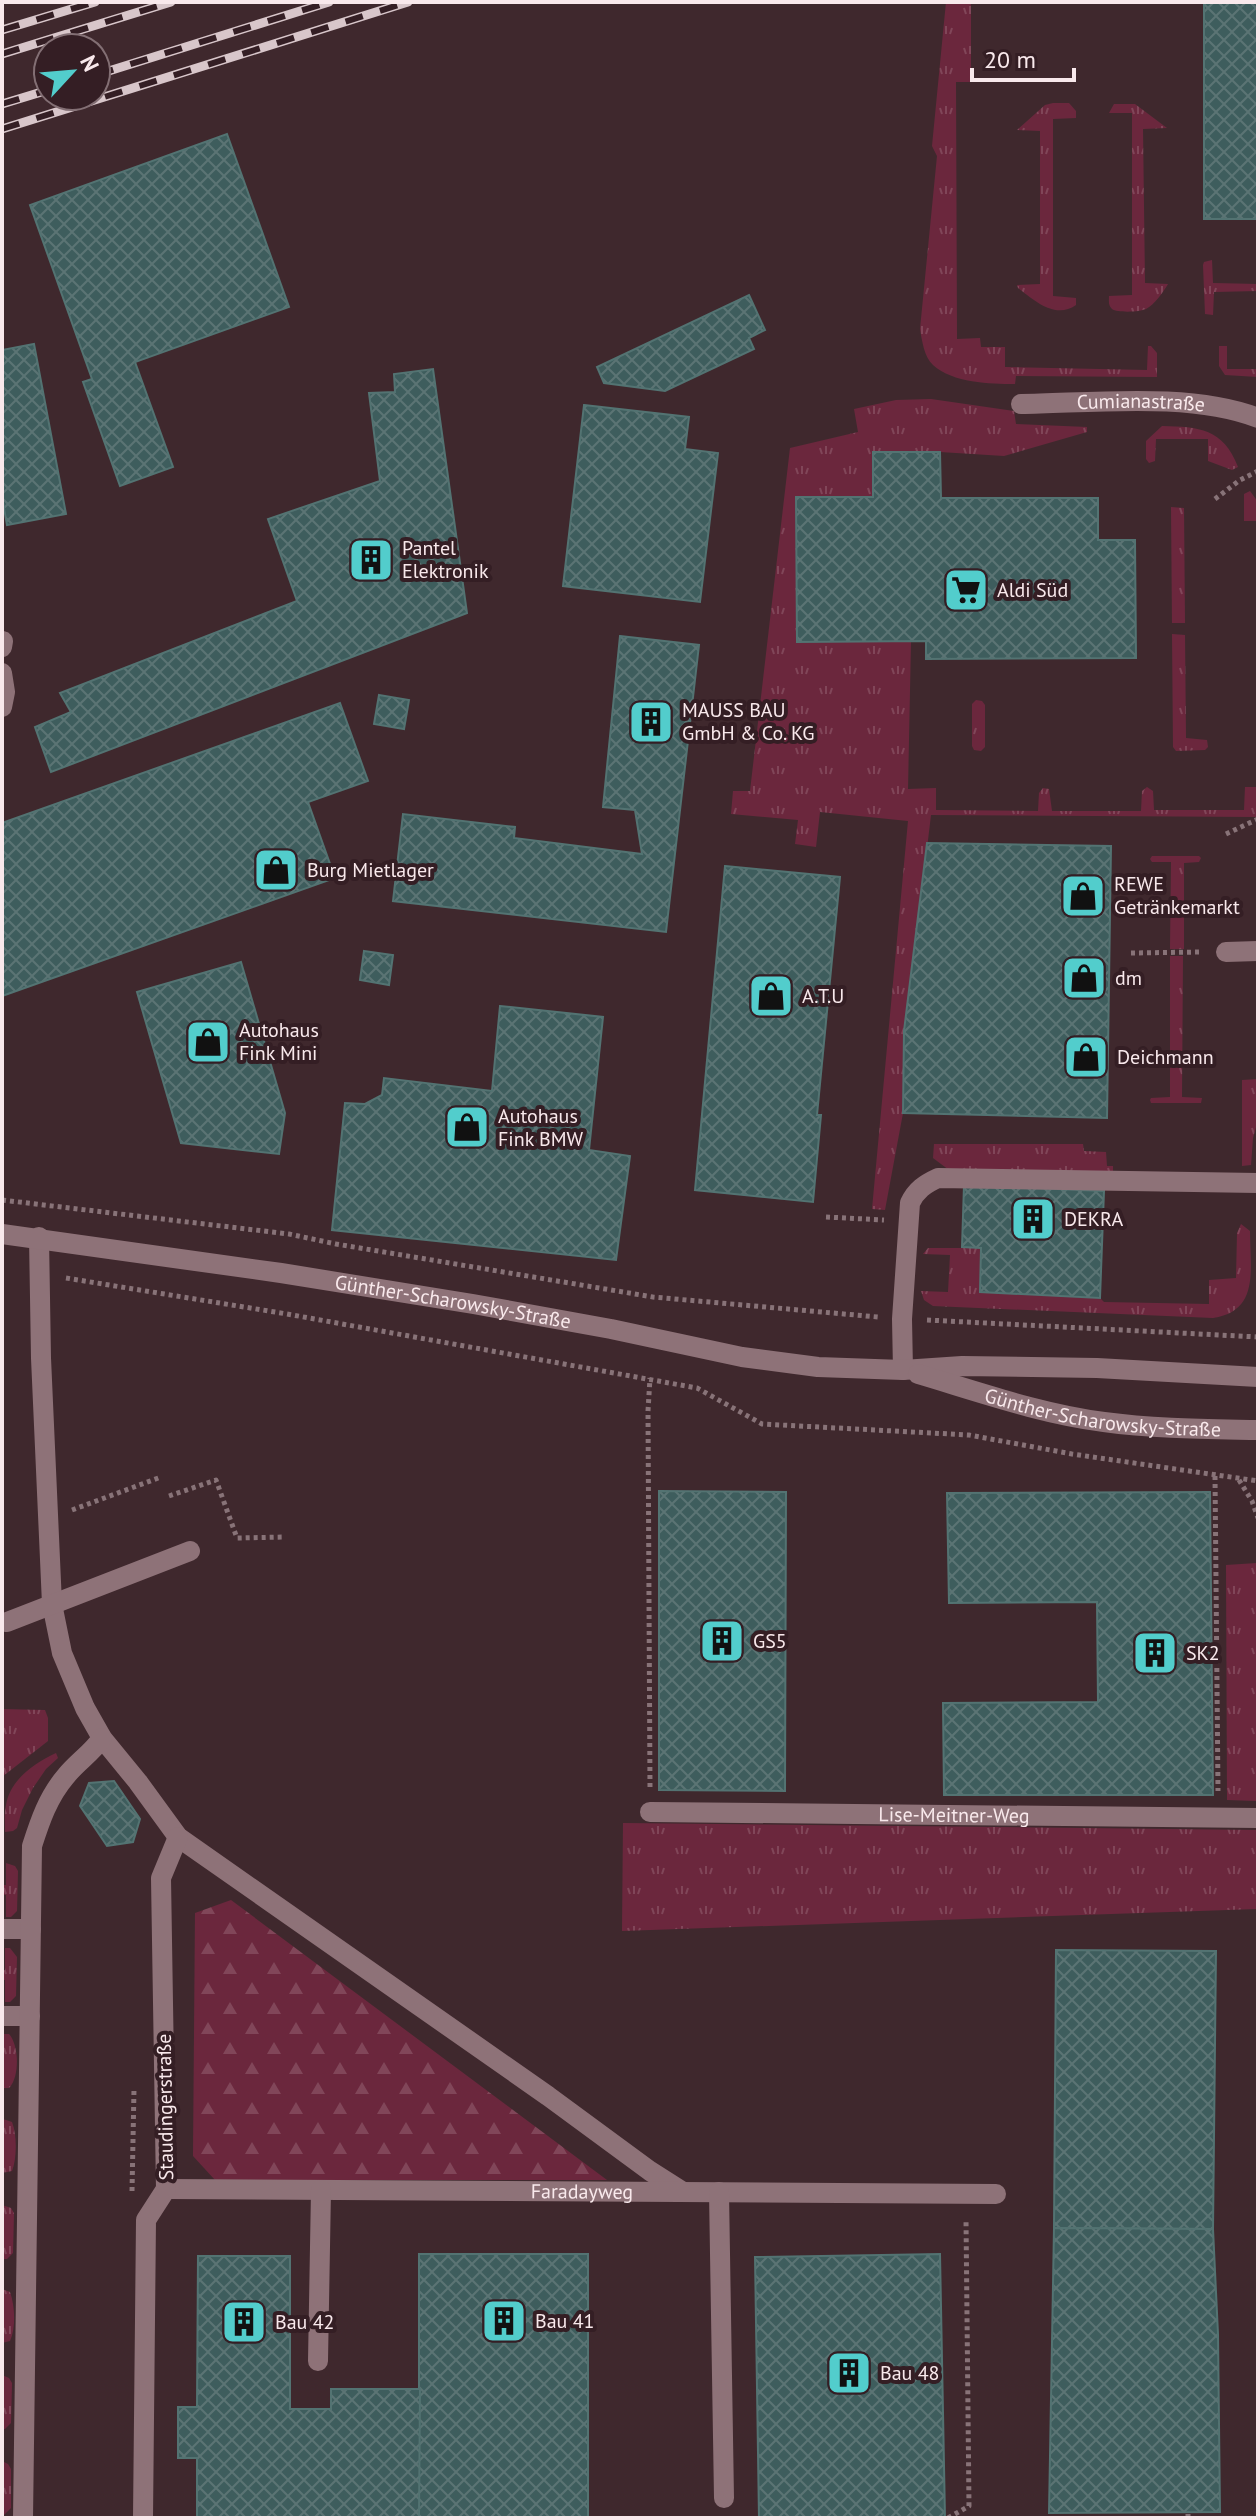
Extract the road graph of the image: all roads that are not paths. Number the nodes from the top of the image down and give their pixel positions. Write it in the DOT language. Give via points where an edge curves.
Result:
graph roads {
  1 [pos="1021,404"];
  2 [pos="1258,418"];
  3 [pos="2,673"];
  4 [pos="2,707"];
  5 [pos="1258,951"];
  6 [pos="1226,952"];
  7 [pos="1258,1183"];
  8 [pos="2,1234"];
  9 [pos="39,1237"];
  10 [pos="903,1370"];
  11 [pos="1258,1377"];
  12 [pos="1258,1430"];
  13 [pos="190,1551"];
  14 [pos="52,1604"];
  15 [pos="7,1622"];
  16 [pos="102,1738"];
  17 [pos="650,1812"];
  18 [pos="1258,1818"];
  19 [pos="178,1837"];
  20 [pos="2,1929"];
  21 [pos="31,1929"];
  22 [pos="2,2016"];
  23 [pos="30,2016"];
  24 [pos="166,2189"];
  25 [pos="321,2190"];
  26 [pos="683,2192"];
  27 [pos="719,2192"];
  28 [pos="996,2194"];
  29 [pos="318,2361"];
  30 [pos="724,2498"];
  31 [pos="23,2518"];
  32 [pos="143,2518"];
  1 -- 2 [label="street, Cumianastraße" via="1208,404"];
  3 -- 4 [label="street"];
  5 -- 6 [label="street"];
  7 -- 10 [label="street" via="938,1178 921,1187 910,1203"];
  8 -- 9 [label="street, Günther-Scharowsky-Straße"];
  9 -- 10 [label="street, Günther-Scharowsky-Straße" via="473,1304 742,1357"];
  9 -- 14 [label="street"];
  10 -- 11 [label="street, Günther-Scharowsky-Straße" via="1022,1367"];
  10 -- 12 [label="street, Günther-Scharowsky-Straße" via="1103,1422"];
  13 -- 14 [label="street"];
  14 -- 15 [label="street"];
  14 -- 16 [label="street" via="62,1653"];
  16 -- 19 [label="street"];
  16 -- 21 [label="street" via="44,1808 32,1846"];
  17 -- 18 [label="street, Lise-Meitner-Weg"];
  19 -- 24 [label="street, Staudingerstraße" via="161,1878"];
  19 -- 26 [label="street"];
  20 -- 21 [label="street"];
  21 -- 23 [label="street"];
  22 -- 23 [label="street"];
  23 -- 31 [label="street"];
  24 -- 25 [label="street, Faradayweg"];
  24 -- 32 [label="street, Staudingerstraße" via="146,2220"];
  25 -- 26 [label="street, Faradayweg"];
  25 -- 29 [label="street"];
  26 -- 27 [label="street, Faradayweg"];
  27 -- 28 [label="street, Faradayweg"];
  27 -- 30 [label="street"];
}
